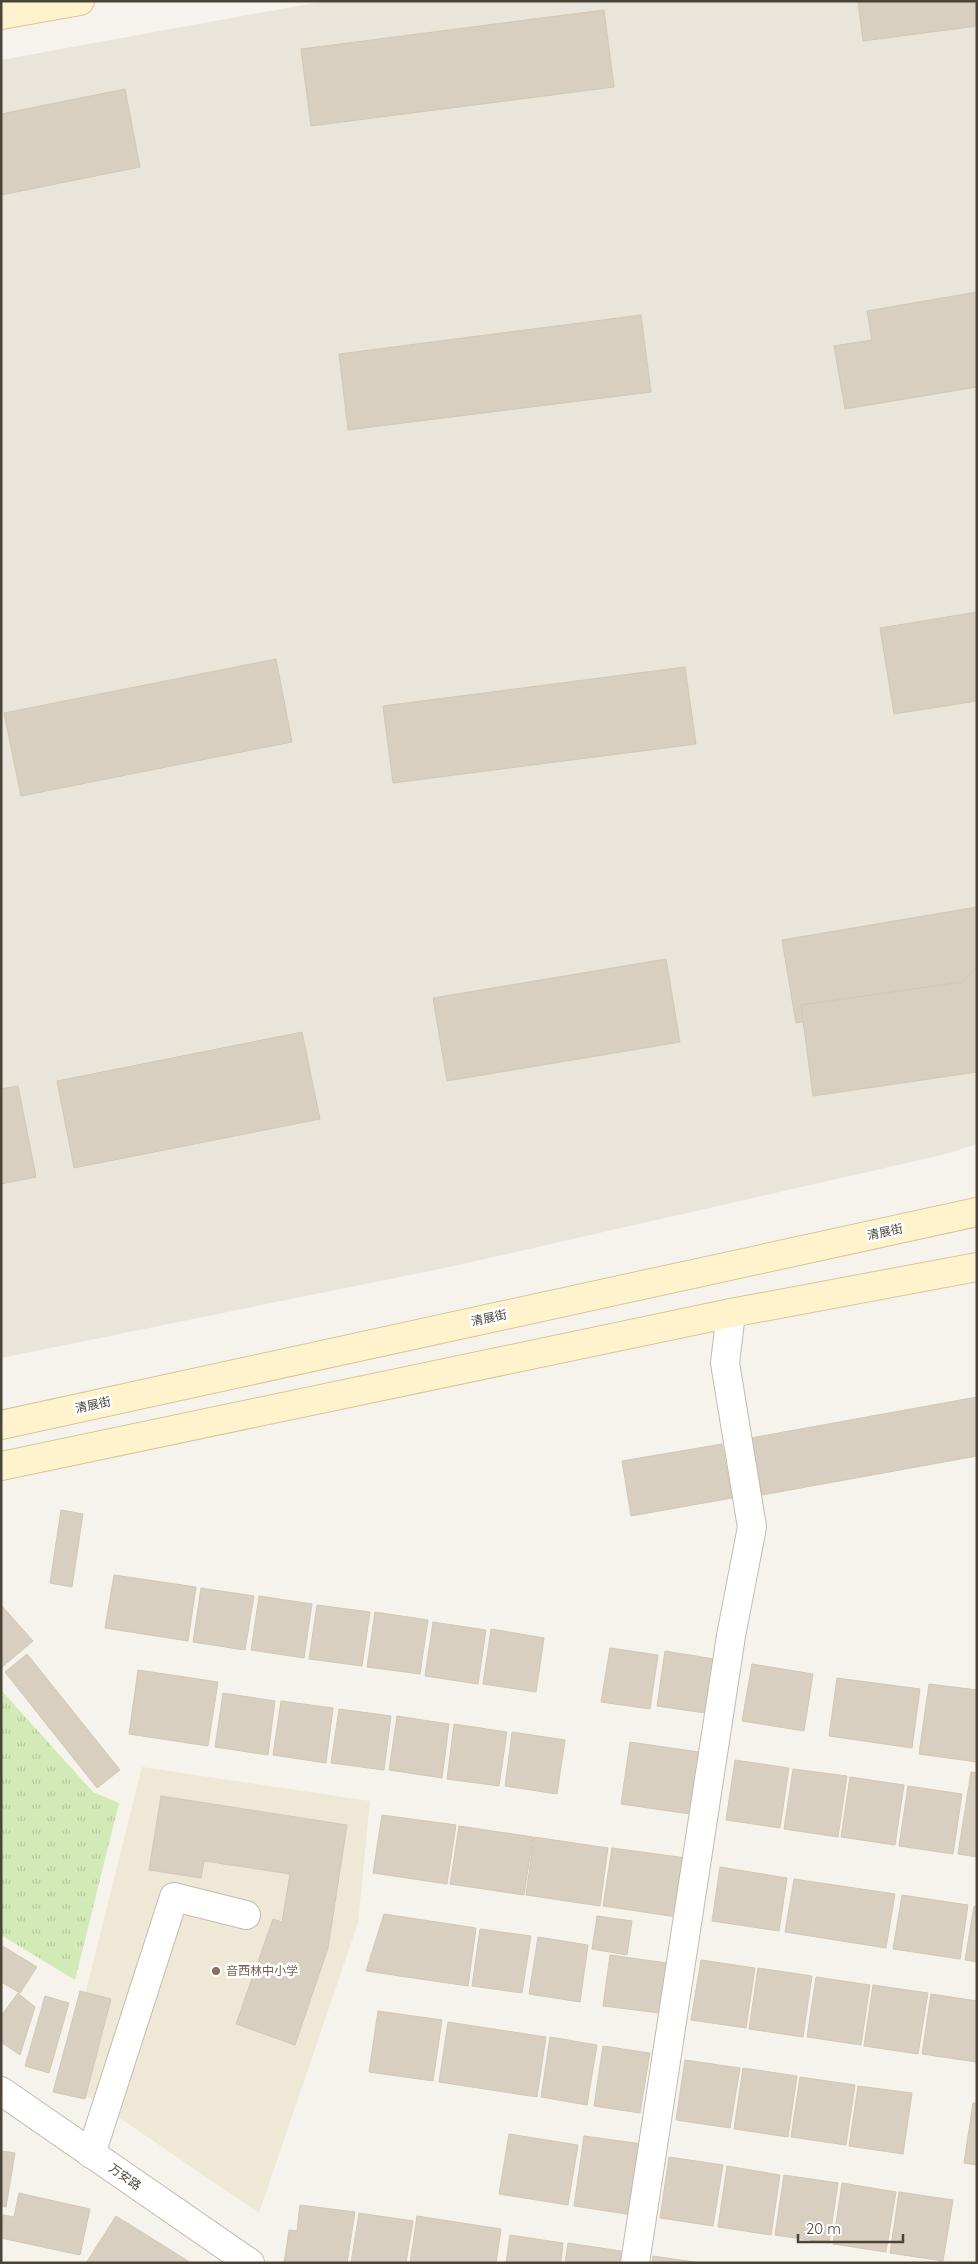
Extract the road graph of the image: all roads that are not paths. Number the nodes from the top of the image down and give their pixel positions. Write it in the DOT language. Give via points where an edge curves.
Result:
graph roads {
  1 [pos="80,1"];
  2 [pos="1,15"];
  3 [pos="971,1212"];
  4 [pos="971,1270"];
  5 [pos="731,1313"];
  6 [pos="1,1425"];
  7 [pos="1,1466"];
  8 [pos="246,1915"];
  9 [pos="1,2091"];
  10 [pos="91,2154"];
  11 [pos="250,2263"];
  12 [pos="635,2263"];
  1 -- 2 [label="street"];
  3 -- 6 [label="street, 清展街"];
  4 -- 5 [label="street"];
  5 -- 7 [label="street"];
  5 -- 12 [label="street" via="725,1363 752,1527 731,1636"];
  8 -- 10 [label="street" via="174,1897"];
  9 -- 10 [label="street, 万安路"];
  10 -- 11 [label="street, 万安路"];
}
